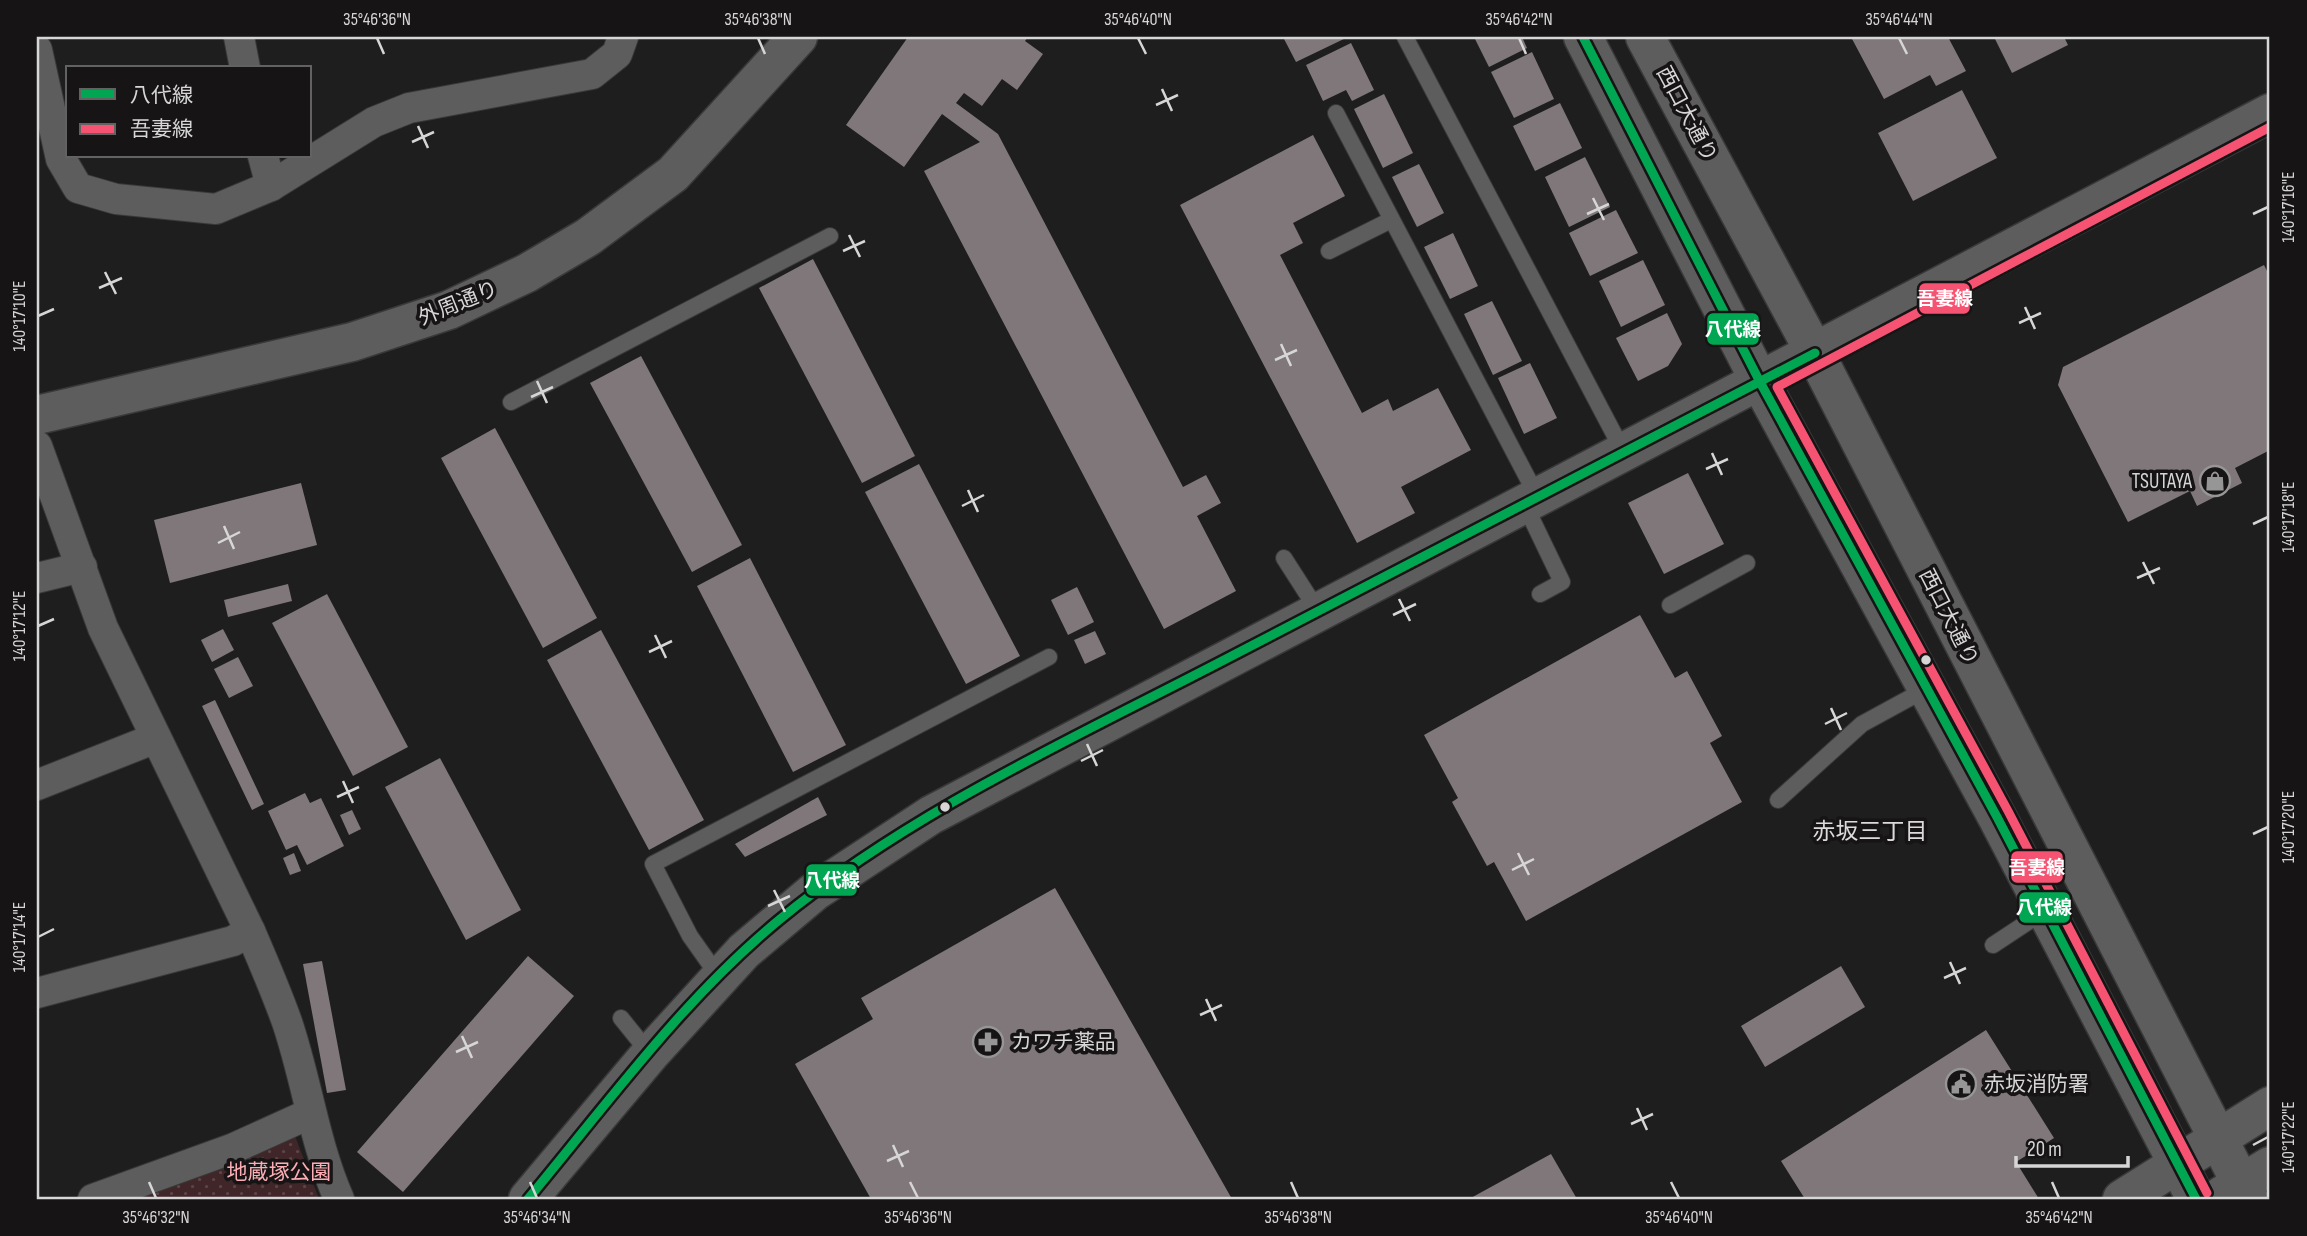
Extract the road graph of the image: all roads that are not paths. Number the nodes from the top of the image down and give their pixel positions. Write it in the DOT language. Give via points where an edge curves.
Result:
graph roads {
  1 [pos="239,37"];
  2 [pos="624,37"];
  3 [pos="798,37"];
  4 [pos="1405,37"];
  5 [pos="1583,37"];
  6 [pos="1645,37"];
  7 [pos="37,50"];
  8 [pos="245,66"];
  9 [pos="1336,113"];
  10 [pos="2270,113"];
  11 [pos="263,158"];
  12 [pos="271,186"];
  13 [pos="1391,220"];
  14 [pos="830,236"];
  15 [pos="1329,251"];
  16 [pos="1815,353"];
  17 [pos="1760,382"];
  18 [pos="510,402"];
  19 [pos="37,415"];
  20 [pos="37,446"];
  21 [pos="1623,451"];
  22 [pos="1531,501"];
  23 [pos="1284,558"];
  24 [pos="1748,563"];
  25 [pos="82,567"];
  26 [pos="37,578"];
  27 [pos="1540,594"];
  28 [pos="1671,605"];
  29 [pos="1318,611"];
  30 [pos="1049,657"];
  31 [pos="1928,688"];
  32 [pos="156,738"];
  33 [pos="37,785"];
  34 [pos="1778,800"];
  35 [pos="2046,910"];
  36 [pos="250,931"];
  37 [pos="1993,945"];
  38 [pos="720,978"];
  39 [pos="37,993"];
  40 [pos="621,1018"];
  41 [pos="650,1054"];
  42 [pos="2270,1105"];
  43 [pos="309,1114"];
  44 [pos="2218,1139"];
  45 [pos="2177,1163"];
  46 [pos="2244,1187"];
  47 [pos="93,1199"];
  48 [pos="339,1199"];
  49 [pos="528,1199"];
  50 [pos="2122,1199"];
  51 [pos="2196,1199"];
  1 -- 8 [label="street"];
  2 -- 12 [label="street" via="617,54 592,74 409,108 374,122"];
  3 -- 19 [label="street, 外周通り" via="673,174 588,237 527,273 449,310 352,342"];
  4 -- 21 [label="lane"];
  5 -- 17 [label="street"];
  6 -- 16 [label="street, 西口大通り"];
  7 -- 12 [label="street" via="61,159 78,188 117,199 216,209"];
  9 -- 13 [label="lane"];
  10 -- 16 [label="street"];
  11 -- 12 [label="street"];
  13 -- 15 [label="lane"];
  13 -- 22 [label="lane"];
  14 -- 18 [label="lane"];
  16 -- 17 [label="street"];
  16 -- 44 [label="street, 西口大通り"];
  17 -- 21 [label="street"];
  17 -- 31 [label="street"];
  20 -- 25 [label="street"];
  21 -- 22 [label="street"];
  22 -- 27 [label="lane" via="1562,582"];
  22 -- 29 [label="street"];
  23 -- 29 [label="lane"];
  24 -- 28 [label="lane"];
  25 -- 26 [label="street"];
  25 -- 32 [label="street" via="103,628"];
  29 -- 38 [label="street" via="931,815 814,892 744,951"];
  30 -- 38 [label="lane" via="653,864 690,936"];
  31 -- 34 [label="lane" via="1862,724"];
  31 -- 35 [label="street"];
  32 -- 33 [label="street"];
  32 -- 36 [label="street"];
  35 -- 37 [label="lane"];
  35 -- 45 [label="street"];
  36 -- 39 [label="street" via="233,941"];
  36 -- 43 [label="street" via="287,1024"];
  38 -- 41 [label="street"];
  40 -- 41 [label="lane"];
  41 -- 49 [label="street"];
  42 -- 44 [label="street"];
  43 -- 47 [label="street" via="234,1148"];
  43 -- 48 [label="street"];
  44 -- 45 [label="street"];
  44 -- 46 [label="street, 西口大通り"];
  45 -- 50 [label="street"];
  45 -- 51 [label="street"];
}
